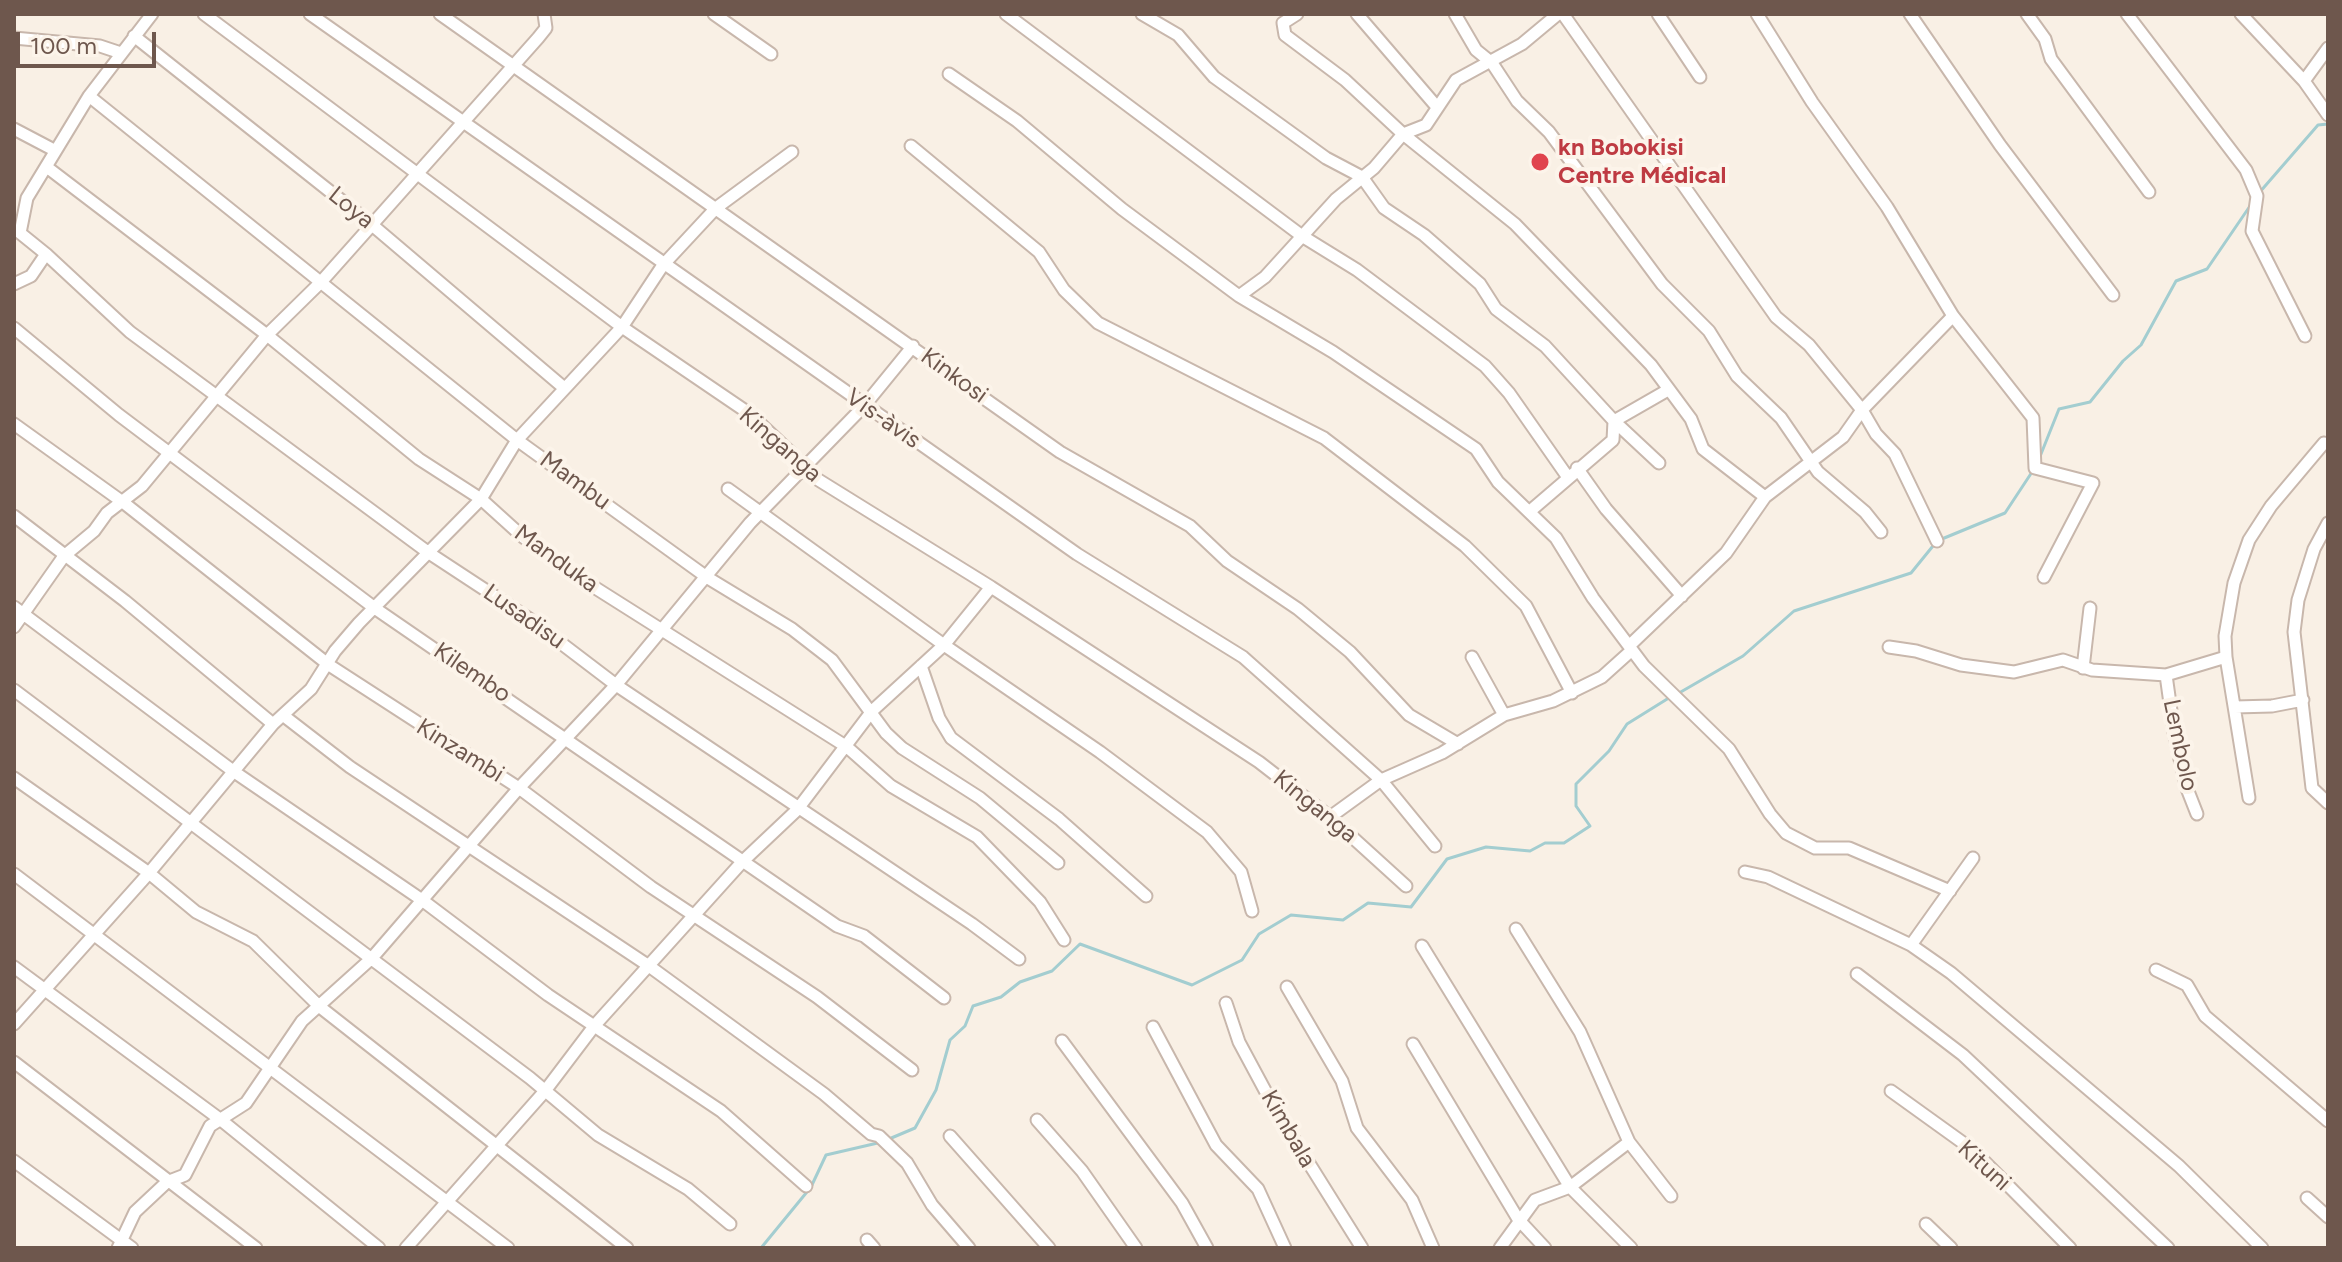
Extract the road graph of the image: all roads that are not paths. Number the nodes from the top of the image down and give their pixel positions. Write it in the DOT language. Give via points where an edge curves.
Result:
graph roads {
  1 [pos="152,14"];
  2 [pos="204,14"];
  3 [pos="310,14"];
  4 [pos="440,14"];
  5 [pos="546,14"];
  6 [pos="714,14"];
  7 [pos="1006,14"];
  8 [pos="1142,14"];
  9 [pos="1297,14"];
  10 [pos="1357,14"];
  11 [pos="1455,14"];
  12 [pos="1561,14"];
  13 [pos="1658,14"];
  14 [pos="1757,14"];
  15 [pos="1910,14"];
  16 [pos="2027,14"];
  17 [pos="2127,14"];
  18 [pos="2241,14"];
  19 [pos="134,36"];
  20 [pos="14,38"];
  21 [pos="2328,48"];
  22 [pos="121,53"];
  23 [pos="771,54"];
  24 [pos="1492,63"];
  25 [pos="513,66"];
  26 [pos="949,74"];
  27 [pos="1700,77"];
  28 [pos="2304,81"];
  29 [pos="89,96"];
  30 [pos="1437,107"];
  31 [pos="2328,115"];
  32 [pos="462,121"];
  33 [pos="14,129"];
  34 [pos="1403,134"];
  35 [pos="911,146"];
  36 [pos="54,150"];
  37 [pos="792,152"];
  38 [pos="48,168"];
  39 [pos="414,174"];
  40 [pos="1362,177"];
  41 [pos="2149,192"];
  42 [pos="716,208"];
  43 [pos="371,224"];
  44 [pos="16,234"];
  45 [pos="1302,236"];
  46 [pos="46,254"];
  47 [pos="663,265"];
  48 [pos="321,282"];
  49 [pos="14,284"];
  50 [pos="2113,295"];
  51 [pos="1239,296"];
  52 [pos="1953,316"];
  53 [pos="622,327"];
  54 [pos="14,328"];
  55 [pos="267,335"];
  56 [pos="2305,336"];
  57 [pos="913,346"];
  58 [pos="563,387"];
  59 [pos="1668,390"];
  60 [pos="216,395"];
  61 [pos="864,406"];
  62 [pos="1862,410"];
  63 [pos="1614,421"];
  64 [pos="14,424"];
  65 [pos="517,440"];
  66 [pos="2324,443"];
  67 [pos="170,452"];
  68 [pos="1659,463"];
  69 [pos="1810,463"];
  70 [pos="804,471"];
  71 [pos="1572,472"];
  72 [pos="728,489"];
  73 [pos="1765,497"];
  74 [pos="481,499"];
  75 [pos="124,503"];
  76 [pos="1529,512"];
  77 [pos="760,513"];
  78 [pos="14,516"];
  79 [pos="2328,523"];
  80 [pos="1881,532"];
  81 [pos="1937,541"];
  82 [pos="429,553"];
  83 [pos="64,556"];
  84 [pos="2044,577"];
  85 [pos="708,578"];
  86 [pos="991,587"];
  87 [pos="1682,596"];
  88 [pos="14,607"];
  89 [pos="2090,608"];
  90 [pos="376,609"];
  91 [pos="25,615"];
  92 [pos="14,627"];
  93 [pos="664,628"];
  94 [pos="944,645"];
  95 [pos="1889,647"];
  96 [pos="1630,648"];
  97 [pos="1472,657"];
  98 [pos="2226,657"];
  99 [pos="329,665"];
  100 [pos="921,666"];
  101 [pos="2083,668"];
  102 [pos="2166,675"];
  103 [pos="616,685"];
  104 [pos="14,690"];
  105 [pos="1572,693"];
  106 [pos="2303,700"];
  107 [pos="2235,707"];
  108 [pos="872,711"];
  109 [pos="1504,715"];
  110 [pos="284,716"];
  111 [pos="273,724"];
  112 [pos="568,740"];
  113 [pos="1458,744"];
  114 [pos="847,747"];
  115 [pos="233,771"];
  116 [pos="14,778"];
  117 [pos="1381,780"];
  118 [pos="519,788"];
  119 [pos="2249,798"];
  120 [pos="2328,803"];
  121 [pos="797,810"];
  122 [pos="2197,814"];
  123 [pos="1330,817"];
  124 [pos="191,821"];
  125 [pos="471,845"];
  126 [pos="1435,846"];
  127 [pos="1973,858"];
  128 [pos="743,861"];
  129 [pos="1058,863"];
  130 [pos="1745,872"];
  131 [pos="149,873"];
  132 [pos="14,874"];
  133 [pos="1406,886"];
  134 [pos="1950,891"];
  135 [pos="1146,896"];
  136 [pos="422,900"];
  137 [pos="1252,911"];
  138 [pos="694,916"];
  139 [pos="1516,929"];
  140 [pos="95,932"];
  141 [pos="1064,940"];
  142 [pos="1911,945"];
  143 [pos="1422,946"];
  144 [pos="372,958"];
  145 [pos="1019,959"];
  146 [pos="649,966"];
  147 [pos="14,967"];
  148 [pos="2156,970"];
  149 [pos="1857,974"];
  150 [pos="1287,987"];
  151 [pos="47,990"];
  152 [pos="944,998"];
  153 [pos="1226,1003"];
  154 [pos="320,1007"];
  155 [pos="14,1024"];
  156 [pos="595,1025"];
  157 [pos="1153,1027"];
  158 [pos="1062,1041"];
  159 [pos="1413,1044"];
  160 [pos="14,1062"];
  161 [pos="272,1066"];
  162 [pos="912,1070"];
  163 [pos="545,1091"];
  164 [pos="1891,1091"];
  165 [pos="221,1120"];
  166 [pos="1037,1120"];
  167 [pos="2328,1121"];
  168 [pos="950,1136"];
  169 [pos="1629,1142"];
  170 [pos="496,1145"];
  171 [pos="14,1161"];
  172 [pos="167,1182"];
  173 [pos="806,1186"];
  174 [pos="1570,1187"];
  175 [pos="1671,1196"];
  176 [pos="2307,1198"];
  177 [pos="448,1203"];
  178 [pos="2328,1217"];
  179 [pos="1518,1219"];
  180 [pos="730,1224"];
  181 [pos="1926,1224"];
  182 [pos="120,1244"];
  183 [pos="132,1248"];
  184 [pos="256,1248"];
  185 [pos="379,1248"];
  186 [pos="406,1248"];
  187 [pos="508,1248"];
  188 [pos="627,1248"];
  189 [pos="969,1248"];
  190 [pos="1049,1248"];
  191 [pos="1136,1248"];
  192 [pos="1207,1248"];
  193 [pos="1285,1248"];
  194 [pos="1362,1248"];
  195 [pos="1433,1248"];
  196 [pos="1500,1248"];
  197 [pos="1545,1248"];
  198 [pos="1631,1248"];
  199 [pos="1951,1248"];
  200 [pos="2070,1248"];
  201 [pos="2168,1248"];
  202 [pos="2262,1248"];
  1 -- 19 [label="street"];
  2 -- 39 [label="street, Kinganga"];
  3 -- 32 [label="street, Vis-àvis"];
  4 -- 25 [label="street, Kinkosi"];
  5 -- 25 [label="street" via="546,28"];
  6 -- 23 [label="street"];
  7 -- 45 [label="street"];
  8 -- 40 [label="street" via="1178,35 1214,77 1326,158"];
  9 -- 34 [label="street" via="1283,23 1285,35 1345,80"];
  10 -- 30 [label="street"];
  11 -- 24 [label="street" via="1476,50"];
  12 -- 24 [label="street"];
  12 -- 62 [label="street" via="1776,317 1809,345"];
  13 -- 27 [label="street"];
  14 -- 52 [label="street"];
  15 -- 50 [label="street"];
  16 -- 41 [label="street" via="2045,39 2051,59"];
  17 -- 56 [label="street" via="2246,170 2257,196 2252,231"];
  18 -- 28 [label="street"];
  19 -- 22 [label="street"];
  19 -- 43 [label="street, Loya"];
  20 -- 22 [label="street" via="100,46"];
  21 -- 28 [label="street"];
  22 -- 29 [label="street"];
  24 -- 30 [label="street" via="1456,80"];
  24 -- 69 [label="street" via="1662,284 1709,331 1737,376 1781,418"];
  25 -- 32 [label="street"];
  25 -- 42 [label="street, Kinkosi"];
  26 -- 51 [label="street" via="1017,121 1122,209"];
  28 -- 31 [label="street"];
  29 -- 36 [label="street"];
  29 -- 48 [label="street, Mambu"];
  30 -- 34 [label="street" via="1426,125"];
  32 -- 39 [label="street"];
  32 -- 47 [label="street, Vis-àvis"];
  33 -- 36 [label="street"];
  34 -- 40 [label="street"];
  34 -- 59 [label="street" via="1515,224 1651,365"];
  35 -- 105 [label="street" via="1039,252 1064,290 1098,323 1324,438 1465,546 1526,606"];
  36 -- 38 [label="street"];
  37 -- 42 [label="street"];
  38 -- 44 [label="street" via="27,198"];
  38 -- 55 [label="street, Manduka"];
  39 -- 43 [label="street"];
  39 -- 53 [label="street, Kinganga"];
  40 -- 45 [label="street"];
  40 -- 63 [label="street" via="1384,208 1480,284 1496,309 1545,346"];
  42 -- 47 [label="street"];
  42 -- 57 [label="street, Kinkosi"];
  43 -- 48 [label="street"];
  43 -- 58 [label="street, Loya"];
  44 -- 46 [label="street, Lusadisu"];
  45 -- 51 [label="street" via="1265,277"];
  45 -- 71 [label="street" via="1357,270 1485,366"];
  46 -- 49 [label="street" via="31,276"];
  46 -- 60 [label="street, Lusadisu" via="130,332"];
  47 -- 53 [label="street"];
  47 -- 61 [label="street, Vis-àvis"];
  48 -- 55 [label="street"];
  48 -- 65 [label="street, Mambu"];
  51 -- 76 [label="street" via="1472,445 1498,482"];
  52 -- 62 [label="street"];
  52 -- 84 [label="street" via="2033,418 2035,468 2093,483"];
  53 -- 58 [label="street"];
  53 -- 70 [label="street, Kinganga" via="758,420"];
  54 -- 67 [label="street, Kilembo"];
  55 -- 60 [label="street"];
  55 -- 74 [label="street, Manduka" via="419,459"];
  57 -- 61 [label="street"];
  57 -- 113 [label="street, Kinkosi" via="1060,452 1190,526 1227,561 1350,652 1409,715"];
  58 -- 65 [label="street"];
  59 -- 63 [label="street"];
  59 -- 73 [label="street" via="1691,419 1703,449"];
  60 -- 67 [label="street"];
  60 -- 82 [label="street, Lusadisu"];
  61 -- 70 [label="street"];
  61 -- 117 [label="street, Vis-àvis" via="1077,554 1243,657"];
  62 -- 69 [label="street" via="1843,437"];
  62 -- 81 [label="street" via="1895,454"];
  63 -- 68 [label="street"];
  63 -- 71 [label="street" via="1613,440"];
  64 -- 75 [label="street, Kinzambi"];
  65 -- 74 [label="street"];
  65 -- 85 [label="street, Mambu"];
  66 -- 98 [label="street" via="2249,540 2234,583"];
  67 -- 75 [label="street"];
  67 -- 90 [label="street, Kilembo"];
  69 -- 73 [label="street"];
  69 -- 80 [label="street"];
  70 -- 77 [label="street"];
  70 -- 86 [label="street, Kinganga"];
  71 -- 76 [label="street"];
  71 -- 87 [label="street"];
  72 -- 77 [label="street"];
  73 -- 87 [label="street" via="1742,534"];
  74 -- 82 [label="street"];
  74 -- 93 [label="street, Manduka" via="586,582"];
  75 -- 83 [label="street"];
  75 -- 99 [label="street, Kinzambi"];
  76 -- 96 [label="street" via="1556,538"];
  77 -- 85 [label="street"];
  77 -- 94 [label="street"];
  78 -- 83 [label="street"];
  79 -- 106 [label="street" via="2298,600 2294,632"];
  82 -- 90 [label="street"];
  82 -- 103 [label="street, Lusadisu"];
  83 -- 91 [label="street"];
  83 -- 111 [label="street"];
  85 -- 93 [label="street"];
  85 -- 108 [label="street, Mambu" via="832,660"];
  86 -- 94 [label="street"];
  86 -- 123 [label="street, Kinganga" via="1259,762"];
  87 -- 96 [label="street"];
  88 -- 91 [label="street"];
  89 -- 101 [label="street"];
  90 -- 99 [label="street"];
  90 -- 112 [label="street, Kilembo"];
  91 -- 92 [label="street"];
  91 -- 115 [label="street"];
  93 -- 103 [label="street"];
  93 -- 114 [label="street, Manduka"];
  94 -- 100 [label="street"];
  94 -- 137 [label="street" via="1219,842 1241,872"];
  95 -- 101 [label="street" via="1994,671 2014,672 2063,660"];
  96 -- 105 [label="street" via="1602,677"];
  96 -- 134 [label="street" via="1729,749 1786,833 1815,848 1849,848"];
  97 -- 109 [label="street"];
  98 -- 102 [label="street"];
  98 -- 107 [label="street"];
  99 -- 110 [label="street"];
  99 -- 118 [label="street, Kinzambi"];
  100 -- 108 [label="street"];
  100 -- 135 [label="street" via="951,738 1059,819"];
  101 -- 102 [label="street"];
  102 -- 122 [label="street, Lembolo" via="2177,746"];
  103 -- 112 [label="street"];
  103 -- 121 [label="street, Lusadisu"];
  104 -- 124 [label="street"];
  105 -- 109 [label="street"];
  106 -- 107 [label="street"];
  106 -- 120 [label="street" via="2312,788"];
  107 -- 119 [label="street"];
  108 -- 114 [label="street"];
  108 -- 129 [label="street, Mambu" via="902,748 980,798"];
  109 -- 113 [label="street"];
  110 -- 111 [label="street"];
  110 -- 125 [label="street" via="350,767"];
  111 -- 115 [label="street"];
  112 -- 118 [label="street"];
  112 -- 128 [label="street, Kilembo"];
  113 -- 117 [label="street"];
  114 -- 121 [label="street"];
  114 -- 141 [label="street, Manduka" via="891,786 977,837 1040,902"];
  115 -- 124 [label="street"];
  115 -- 136 [label="street"];
  116 -- 131 [label="street"];
  117 -- 123 [label="street"];
  117 -- 126 [label="street, Vis-àvis"];
  118 -- 125 [label="street"];
  118 -- 138 [label="street, Kinzambi"];
  121 -- 128 [label="street"];
  121 -- 145 [label="street, Lusadisu"];
  123 -- 133 [label="street, Kinganga"];
  124 -- 131 [label="street"];
  124 -- 144 [label="street"];
  125 -- 136 [label="street"];
  125 -- 146 [label="street"];
  127 -- 134 [label="street"];
  128 -- 138 [label="street"];
  128 -- 152 [label="street, Kilembo" via="837,926 864,936"];
  130 -- 142 [label="street" via="1768,877"];
  131 -- 140 [label="street"];
  131 -- 154 [label="street" via="196,912 253,941"];
  132 -- 140 [label="street"];
  134 -- 142 [label="street"];
  136 -- 144 [label="street"];
  136 -- 156 [label="street"];
  138 -- 146 [label="street"];
  138 -- 162 [label="street, Kinzambi" via="817,997"];
  139 -- 169 [label="street" via="1580,1032"];
  140 -- 151 [label="street"];
  140 -- 161 [label="street"];
  142 -- 202 [label="street" via="2179,1166"];
  143 -- 174 [label="street"];
  144 -- 154 [label="street"];
  144 -- 163 [label="street"];
  146 -- 156 [label="street"];
  146 -- 189 [label="street" via="879,1136 907,1163 932,1205"];
  147 -- 151 [label="street"];
  148 -- 167 [label="street" via="2187,985 2205,1016"];
  149 -- 201 [label="street" via="1963,1055"];
  150 -- 195 [label="street" via="1342,1081 1357,1128 1412,1200"];
  151 -- 155 [label="street"];
  151 -- 165 [label="street"];
  153 -- 194 [label="street, Kimbala" via="1239,1042 1275,1109"];
  154 -- 161 [label="street" via="302,1021"];
  154 -- 170 [label="street"];
  156 -- 163 [label="street"];
  156 -- 173 [label="street" via="721,1111"];
  157 -- 193 [label="street" via="1216,1145 1258,1189"];
  158 -- 192 [label="street" via="1182,1203"];
  159 -- 179 [label="street"];
  160 -- 172 [label="street"];
  161 -- 165 [label="street" via="246,1103"];
  161 -- 177 [label="street"];
  163 -- 170 [label="street"];
  163 -- 180 [label="street" via="598,1135 688,1189"];
  164 -- 200 [label="street, Kituni" via="1973,1150"];
  165 -- 172 [label="street" via="210,1126 185,1175"];
  165 -- 185 [label="street"];
  166 -- 191 [label="street" via="1082,1171"];
  168 -- 190 [label="street"];
  169 -- 174 [label="street"];
  169 -- 175 [label="street"];
  170 -- 177 [label="street"];
  170 -- 188 [label="street"];
  171 -- 182 [label="street"];
  172 -- 182 [label="street" via="135,1212"];
  172 -- 184 [label="street"];
  174 -- 179 [label="street" via="1535,1200"];
  174 -- 198 [label="street"];
  176 -- 178 [label="street"];
  177 -- 186 [label="street"];
  177 -- 187 [label="street"];
  179 -- 196 [label="street"];
  179 -- 197 [label="street"];
  181 -- 199 [label="street"];
  182 -- 183 [label="street"];
}
